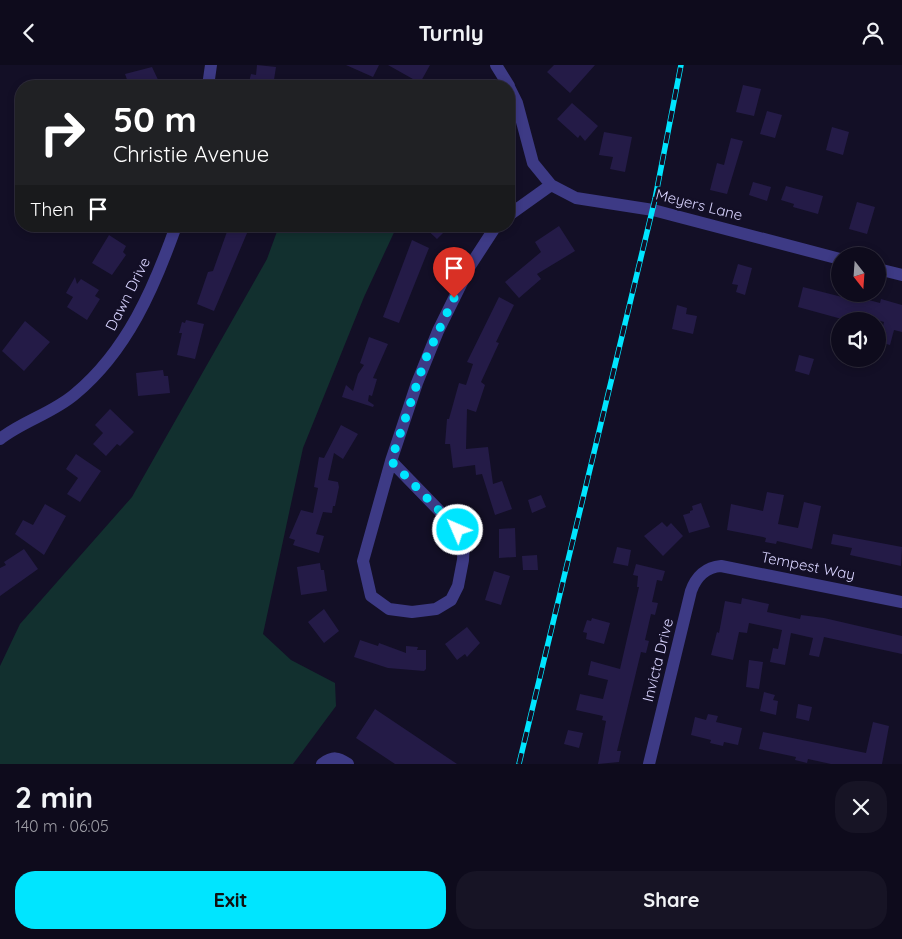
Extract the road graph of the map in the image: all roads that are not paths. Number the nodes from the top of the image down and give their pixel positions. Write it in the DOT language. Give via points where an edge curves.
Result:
graph roads {
  1 [pos="211,65"];
  2 [pos="496,65"];
  3 [pos="209,80"];
  4 [pos="505,80"];
  5 [pos="515,99"];
  6 [pos="551,185"];
  7 [pos="515,211"];
  8 [pos="174,232"];
  9 [pos="492,232"];
  10 [pos="831,257"];
  11 [pos="886,271"];
  12 [pos="902,275"];
  13 [pos="0,439"];
  14 [pos="391,461"];
  15 [pos="708,569"];
  16 [pos="902,602"];
  17 [pos="652,763"];
  18 [pos="322,764"];
  19 [pos="348,764"];
  1 -- 3 [label="street"];
  2 -- 4 [label="street"];
  5 -- 6 [label="street" via="534,163"];
  6 -- 7 [label="street"];
  6 -- 10 [label="street, Meyers Lane" via="582,200 670,213"];
  8 -- 13 [label="street, Dawn Drive" via="164,261 131,329 116,350 75,394"];
  9 -- 14 [label="street" via="470,266 425,360"];
  11 -- 12 [label="street"];
  14 -- 14 [label="street" via="458,530 464,542 458,585 451,600 436,609 412,612 389,609 371,596 363,561"];
  15 -- 16 [label="street, Tempest Way" via="721,566 738,568"];
  15 -- 17 [label="street, Invicta Drive" via="696,580 691,591"];
  18 -- 19 [label="street" via="330,758 339,758"];
}
